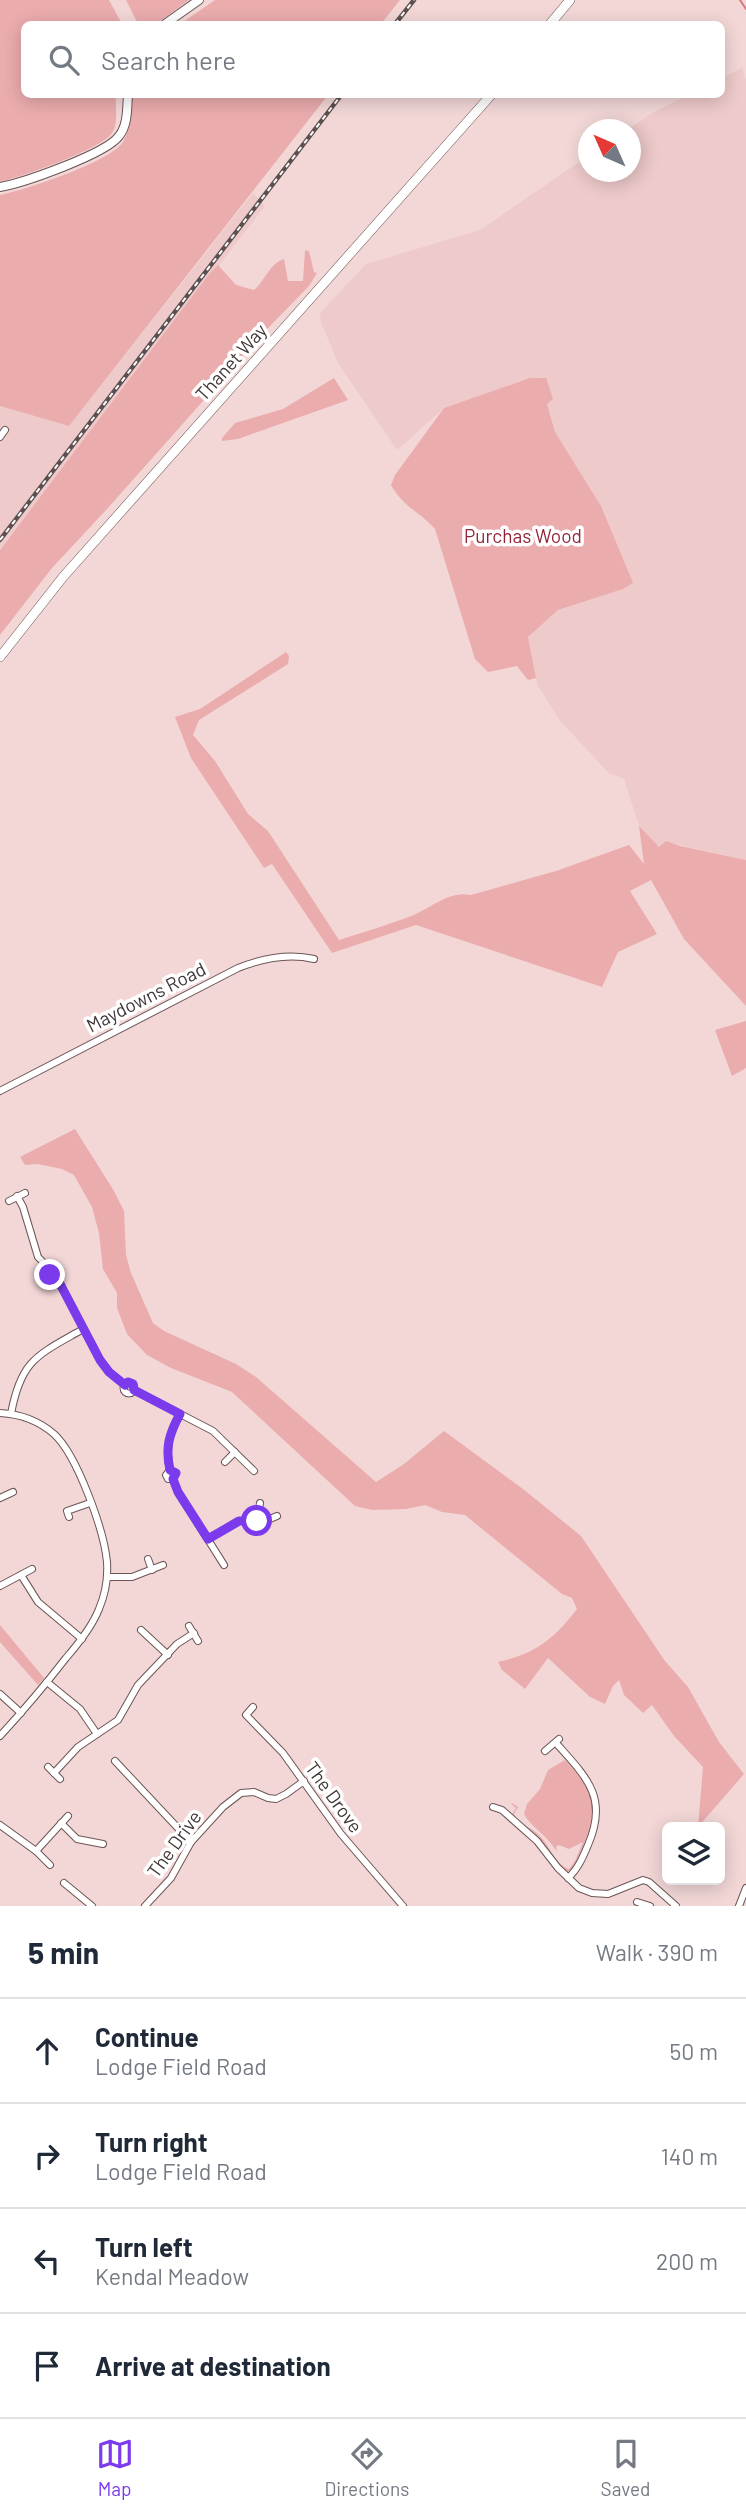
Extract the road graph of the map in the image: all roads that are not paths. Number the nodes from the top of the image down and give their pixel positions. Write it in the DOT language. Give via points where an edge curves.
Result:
graph roads {
  1 [pos="199,0"];
  2 [pos="570,0"];
  3 [pos="169,21"];
  4 [pos="552,21"];
  5 [pos="128,98"];
  6 [pos="488,98"];
  7 [pos="0,187"];
  8 [pos="0,657"];
  9 [pos="314,959"];
  10 [pos="0,1091"];
  11 [pos="9,1200"];
  12 [pos="83,1329"];
  13 [pos="37,1344"];
  14 [pos="42,1353"];
  15 [pos="0,1413"];
  16 [pos="11,1414"];
  17 [pos="180,1414"];
  18 [pos="235,1452"];
  19 [pos="225,1462"];
  20 [pos="254,1471"];
  21 [pos="13,1492"];
  22 [pos="0,1498"];
  23 [pos="90,1503"];
  24 [pos="260,1503"];
  25 [pos="278,1516"];
  26 [pos="69,1517"];
  27 [pos="257,1521"];
  28 [pos="208,1539"];
  29 [pos="148,1559"];
  30 [pos="225,1564"];
  31 [pos="163,1565"];
  32 [pos="32,1569"];
  33 [pos="152,1570"];
  34 [pos="21,1576"];
  35 [pos="107,1577"];
  36 [pos="0,1586"];
  37 [pos="189,1626"];
  38 [pos="141,1630"];
  39 [pos="155,1630"];
  40 [pos="194,1633"];
  41 [pos="149,1637"];
  42 [pos="82,1639"];
  43 [pos="198,1641"];
  44 [pos="168,1655"];
  45 [pos="47,1682"];
  46 [pos="0,1694"];
  47 [pos="253,1707"];
  48 [pos="21,1713"];
  49 [pos="97,1734"];
  50 [pos="0,1736"];
  51 [pos="545,1752"];
  52 [pos="115,1761"];
  53 [pos="48,1767"];
  54 [pos="54,1773"];
  55 [pos="60,1779"];
  56 [pos="304,1781"];
  57 [pos="513,1806"];
  58 [pos="493,1807"];
  59 [pos="506,1814"];
  60 [pos="68,1816"];
  61 [pos="61,1824"];
  62 [pos="0,1825"];
  63 [pos="98,1833"];
  64 [pos="191,1842"];
  65 [pos="36,1851"];
  66 [pos="50,1865"];
  67 [pos="568,1878"];
  68 [pos="64,1883"];
  69 [pos="746,1888"];
  70 [pos="637,1902"];
  71 [pos="92,1906"];
  72 [pos="145,1906"];
  73 [pos="403,1906"];
  74 [pos="650,1906"];
  75 [pos="676,1906"];
  76 [pos="739,1906"];
  1 -- 3 [label="main road"];
  2 -- 4 [label="main road"];
  5 -- 7 [label="main road" via="124,130 106,148"];
  6 -- 8 [label="main road, Thanet Way" via="63,577"];
  9 -- 10 [label="street, Maydowns Road" via="297,955 238,968"];
  11 -- 12 [label="street" via="21,1195 38,1256 52,1271 51,1278 58,1280"];
  12 -- 14 [label="street"];
  12 -- 17 [label="street" via="100,1360 127,1392 134,1390"];
  13 -- 14 [label="street"];
  14 -- 16 [label="street" via="22,1374"];
  15 -- 16 [label="street"];
  16 -- 23 [label="street" via="44,1427 64,1445"];
  17 -- 18 [label="street" via="213,1432"];
  17 -- 28 [label="street" via="168,1438 170,1470 176,1473 173,1479 178,1492"];
  18 -- 19 [label="street"];
  18 -- 20 [label="street"];
  21 -- 22 [label="street"];
  23 -- 26 [label="street" via="67,1511"];
  23 -- 35 [label="street" via="105,1552"];
  24 -- 27 [label="street"];
  25 -- 27 [label="street"];
  27 -- 28 [label="street" via="239,1521"];
  28 -- 30 [label="street"];
  29 -- 33 [label="street"];
  31 -- 33 [label="street"];
  32 -- 34 [label="street"];
  33 -- 35 [label="street" via="132,1577"];
  34 -- 36 [label="street"];
  34 -- 42 [label="street" via="38,1602"];
  35 -- 42 [label="street" via="101,1605"];
  37 -- 40 [label="street"];
  38 -- 41 [label="street"];
  39 -- 41 [label="street"];
  40 -- 43 [label="street"];
  40 -- 44 [label="street"];
  41 -- 44 [label="street"];
  42 -- 45 [label="street"];
  44 -- 49 [label="street" via="138,1685 118,1720"];
  45 -- 48 [label="street"];
  45 -- 49 [label="street" via="80,1709"];
  46 -- 48 [label="street"];
  47 -- 56 [label="street, The Drove" via="246,1715"];
  48 -- 50 [label="street"];
  49 -- 54 [label="street"];
  51 -- 67 [label="street" via="558,1741 590,1783 596,1800 595,1829 576,1871"];
  52 -- 64 [label="street"];
  53 -- 54 [label="street"];
  54 -- 55 [label="street"];
  56 -- 64 [label="street, The Drive" via="276,1799 241,1793"];
  56 -- 73 [label="street, The Drove" via="341,1834"];
  57 -- 59 [label="street"];
  58 -- 59 [label="street"];
  59 -- 67 [label="street"];
  60 -- 61 [label="street"];
  61 -- 63 [label="street" via="78,1839 100,1844"];
  61 -- 65 [label="street"];
  62 -- 65 [label="street"];
  64 -- 72 [label="street, The Drive" via="172,1878"];
  65 -- 66 [label="street"];
  67 -- 75 [label="street" via="599,1895 643,1880"];
  68 -- 71 [label="street"];
  69 -- 76 [label="street"];
  70 -- 74 [label="street"];
}
